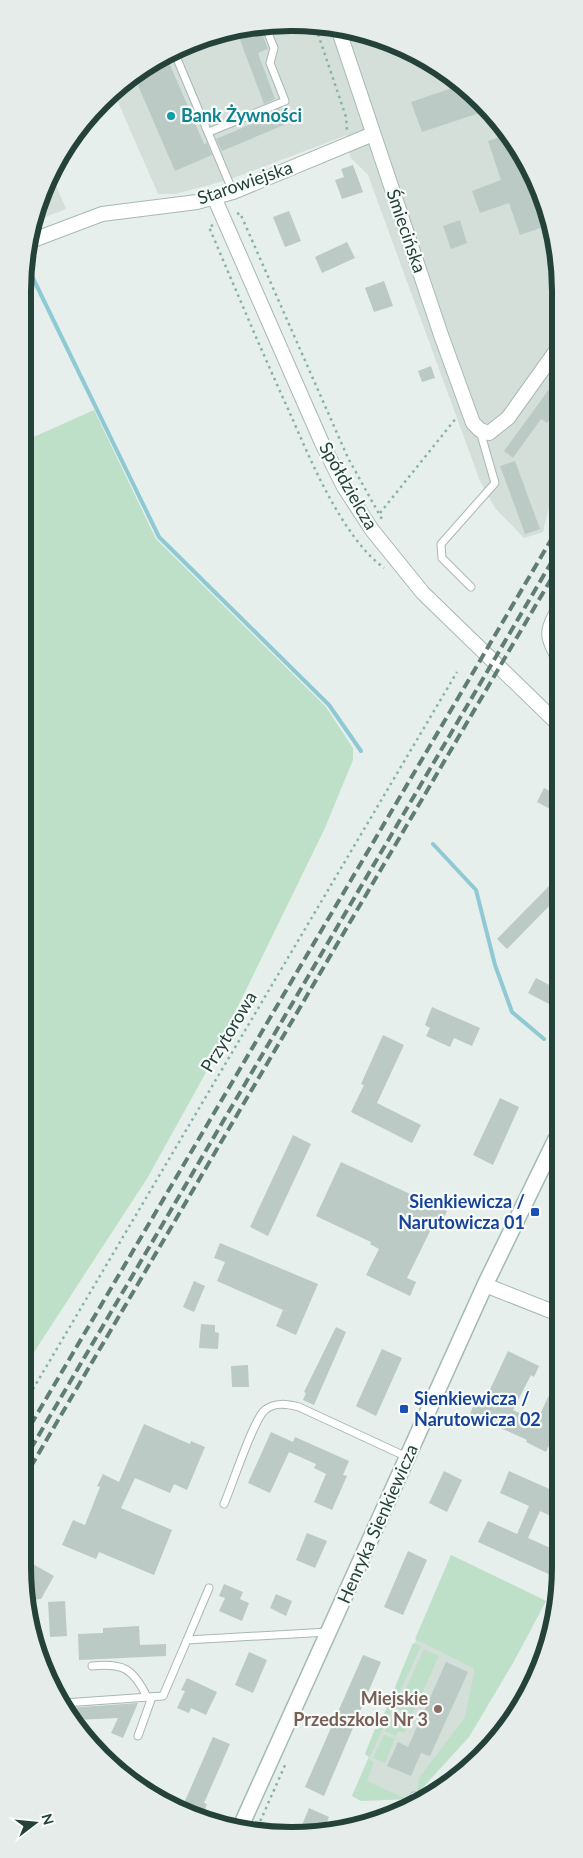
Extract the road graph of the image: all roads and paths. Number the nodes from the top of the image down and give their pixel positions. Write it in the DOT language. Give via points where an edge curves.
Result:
graph roads {
  1 [pos="268,32"];
  2 [pos="318,33"];
  3 [pos="341,36"];
  4 [pos="177,58"];
  5 [pos="209,132"];
  6 [pos="373,134"];
  7 [pos="347,135"];
  8 [pos="232,192"];
  9 [pos="214,197"];
  10 [pos="224,220"];
  11 [pos="209,227"];
  12 [pos="37,239"];
  13 [pos="552,356"];
  14 [pos="467,407"];
  15 [pos="480,430"];
  16 [pos="380,513"];
  17 [pos="386,527"];
  18 [pos="471,587"];
  19 [pos="552,614"];
  20 [pos="552,652"];
  21 [pos="456,672"];
  22 [pos="552,718"];
  23 [pos="552,1147"];
  24 [pos="485,1285"];
  25 [pos="552,1311"];
  26 [pos="31,1392"];
  27 [pos="408,1457"];
  28 [pos="224,1504"];
  29 [pos="209,1588"];
  30 [pos="329,1632"];
  31 [pos="187,1640"];
  32 [pos="92,1666"];
  33 [pos="149,1697"];
  34 [pos="70,1703"];
  35 [pos="138,1736"];
  36 [pos="243,1822"];
  1 -- 5 [label="lane" via="274,48 270,63 285,101"];
  2 -- 7 [label="path" via="346,117"];
  3 -- 6 [label="street, Śmiecińska"];
  4 -- 5 [label="lane"];
  5 -- 8 [label="lane"];
  6 -- 8 [label="street, Starowiejska"];
  6 -- 14 [label="street, Śmiecińska"];
  8 -- 9 [label="street, Starowiejska"];
  9 -- 10 [label="street, Spółdzielcza"];
  9 -- 12 [label="street, Starowiejska" via="102,214"];
  10 -- 11 [label="path"];
  10 -- 16 [label="path" via="240,213 348,458"];
  10 -- 22 [label="street, Spółdzielcza" via="322,443 344,487 372,530 423,593"];
  13 -- 15 [label="street" via="508,418 489,433"];
  14 -- 15 [label="street, Śmiecińska" via="473,423"];
  14 -- 16 [label="path"];
  15 -- 18 [label="lane" via="495,483 441,544 442,558"];
  16 -- 17 [label="path"];
  19 -- 20 [label="lane" via="545,636"];
  21 -- 26 [label="path, Przytorowa"];
  23 -- 24 [label="street, Henryka Sienkiewicza"];
  24 -- 25 [label="street"];
  24 -- 27 [label="street, Henryka Sienkiewicza"];
  27 -- 28 [label="lane" via="299,1407 274,1405 264,1411 257,1424"];
  27 -- 30 [label="street, Henryka Sienkiewicza"];
  29 -- 31 [label="lane"];
  30 -- 31 [label="lane"];
  30 -- 36 [label="street, Henryka Sienkiewicza"];
  31 -- 33 [label="lane" via="163,1696"];
  32 -- 33 [label="lane" via="112,1664 129,1670"];
  33 -- 34 [label="lane"];
  33 -- 35 [label="lane"];
}
